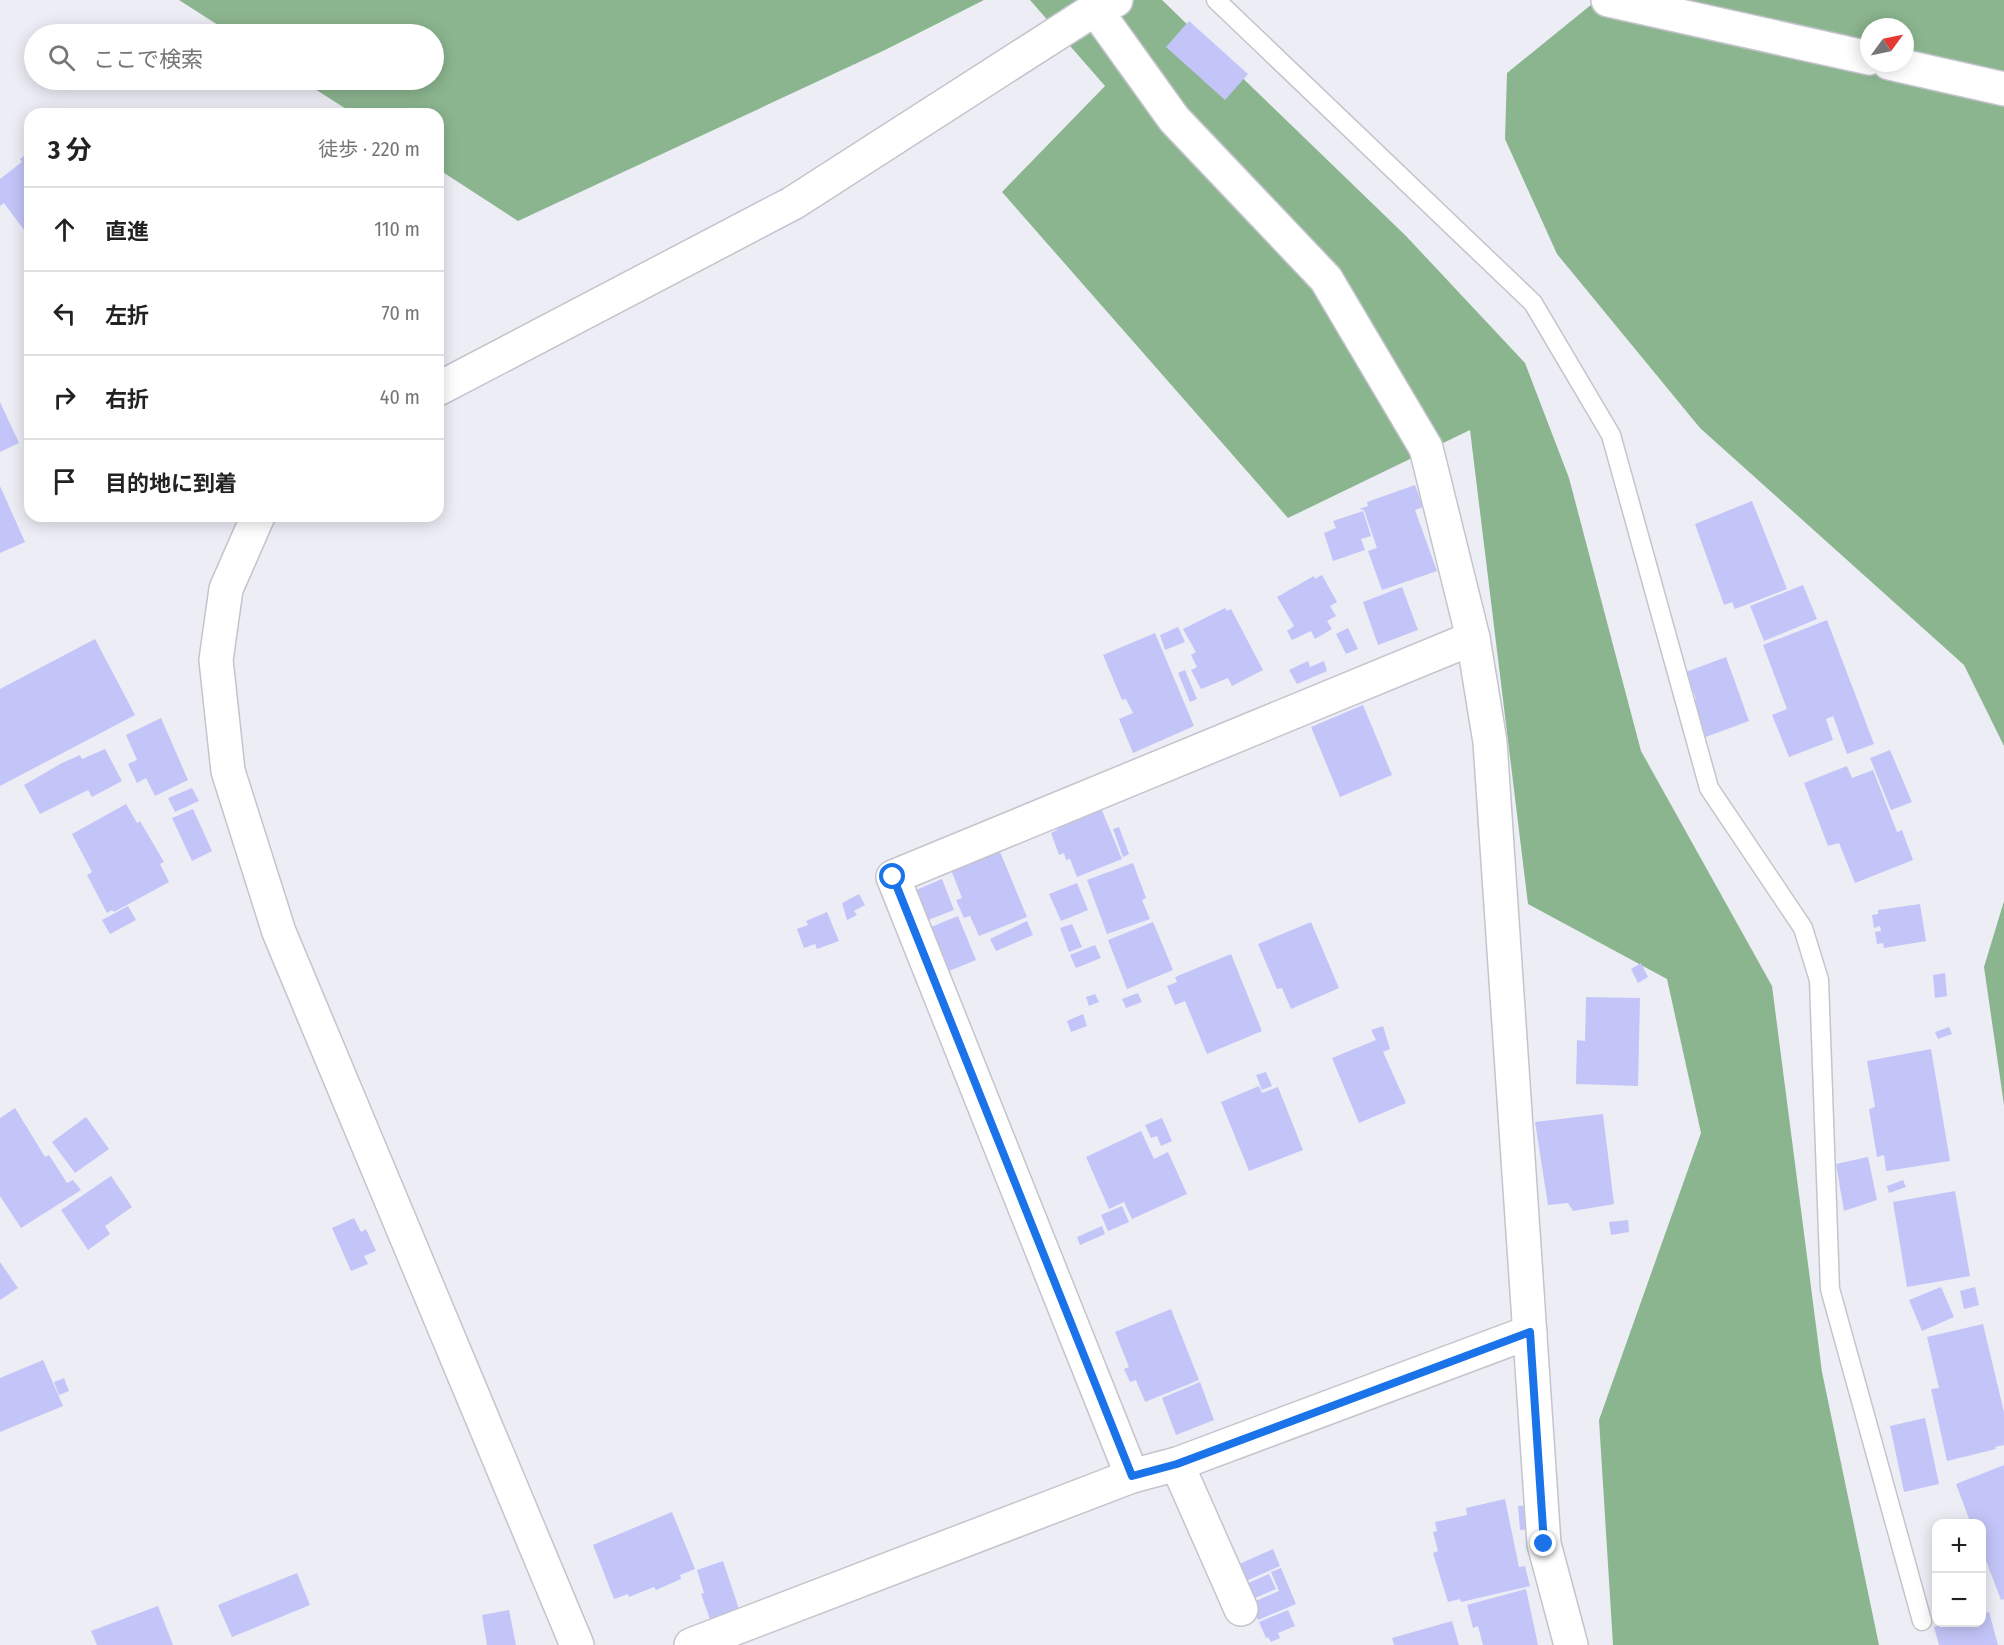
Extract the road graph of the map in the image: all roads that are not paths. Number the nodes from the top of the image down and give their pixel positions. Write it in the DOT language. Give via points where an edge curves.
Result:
graph roads {
  1 [pos="1216,0"];
  2 [pos="1608,0"];
  3 [pos="1106,4"];
  4 [pos="1860,56"];
  5 [pos="1914,69"];
  6 [pos="2004,89"];
  7 [pos="444,386"];
  8 [pos="255,522"];
  9 [pos="1473,638"];
  10 [pos="1530,1332"];
  11 [pos="1177,1464"];
  12 [pos="1132,1476"];
  13 [pos="1241,1609"];
  14 [pos="1922,1621"];
  15 [pos="576,1645"];
  16 [pos="691,1645"];
  17 [pos="1570,1645"];
  1 -- 14 [label="lane" via="1533,303 1611,435 1709,788 1803,928 1819,980 1830,1289"];
  2 -- 4 [label="street"];
  3 -- 7 [label="street" via="793,203"];
  3 -- 9 [label="street" via="1174,119 1326,279 1426,448"];
  5 -- 6 [label="street"];
  8 -- 15 [label="street" via="226,589 216,660 228,771 279,932"];
  9 -- 10 [label="street" via="1490,742"];
  9 -- 12 [label="street" via="893,877"];
  10 -- 11 [label="street"];
  10 -- 17 [label="street" via="1544,1544"];
  11 -- 12 [label="street"];
  11 -- 13 [label="street"];
  12 -- 16 [label="street"];
}
